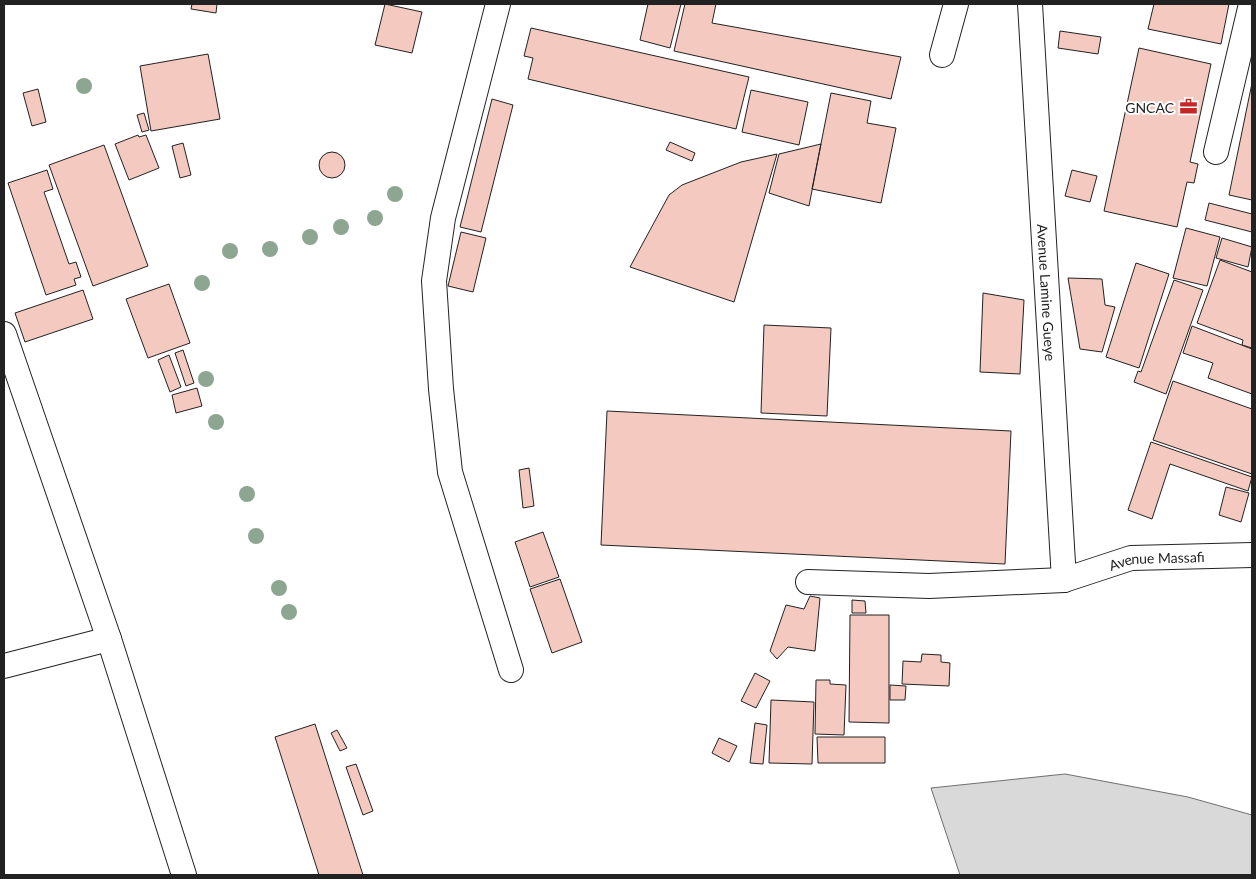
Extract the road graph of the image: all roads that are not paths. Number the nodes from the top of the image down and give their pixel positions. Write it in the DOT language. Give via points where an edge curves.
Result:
graph roads {
  1 [pos="498,4"];
  2 [pos="956,4"];
  3 [pos="1030,4"];
  4 [pos="1251,4"];
  5 [pos="942,55"];
  6 [pos="1216,152"];
  7 [pos="4,334"];
  8 [pos="1252,555"];
  9 [pos="1064,580"];
  10 [pos="808,582"];
  11 [pos="109,639"];
  12 [pos="4,666"];
  13 [pos="512,670"];
  14 [pos="184,875"];
  1 -- 13 [label="street" via="443,218 434,282 450,472"];
  2 -- 5 [label="street"];
  3 -- 9 [label="street, Avenue Lamine Gueye"];
  4 -- 6 [label="street"];
  7 -- 11 [label="street"];
  8 -- 9 [label="street, Avenue Massafi" via="1131,558"];
  9 -- 10 [label="street, Avenue Massafi" via="929,586"];
  11 -- 12 [label="street"];
  11 -- 14 [label="street"];
}
